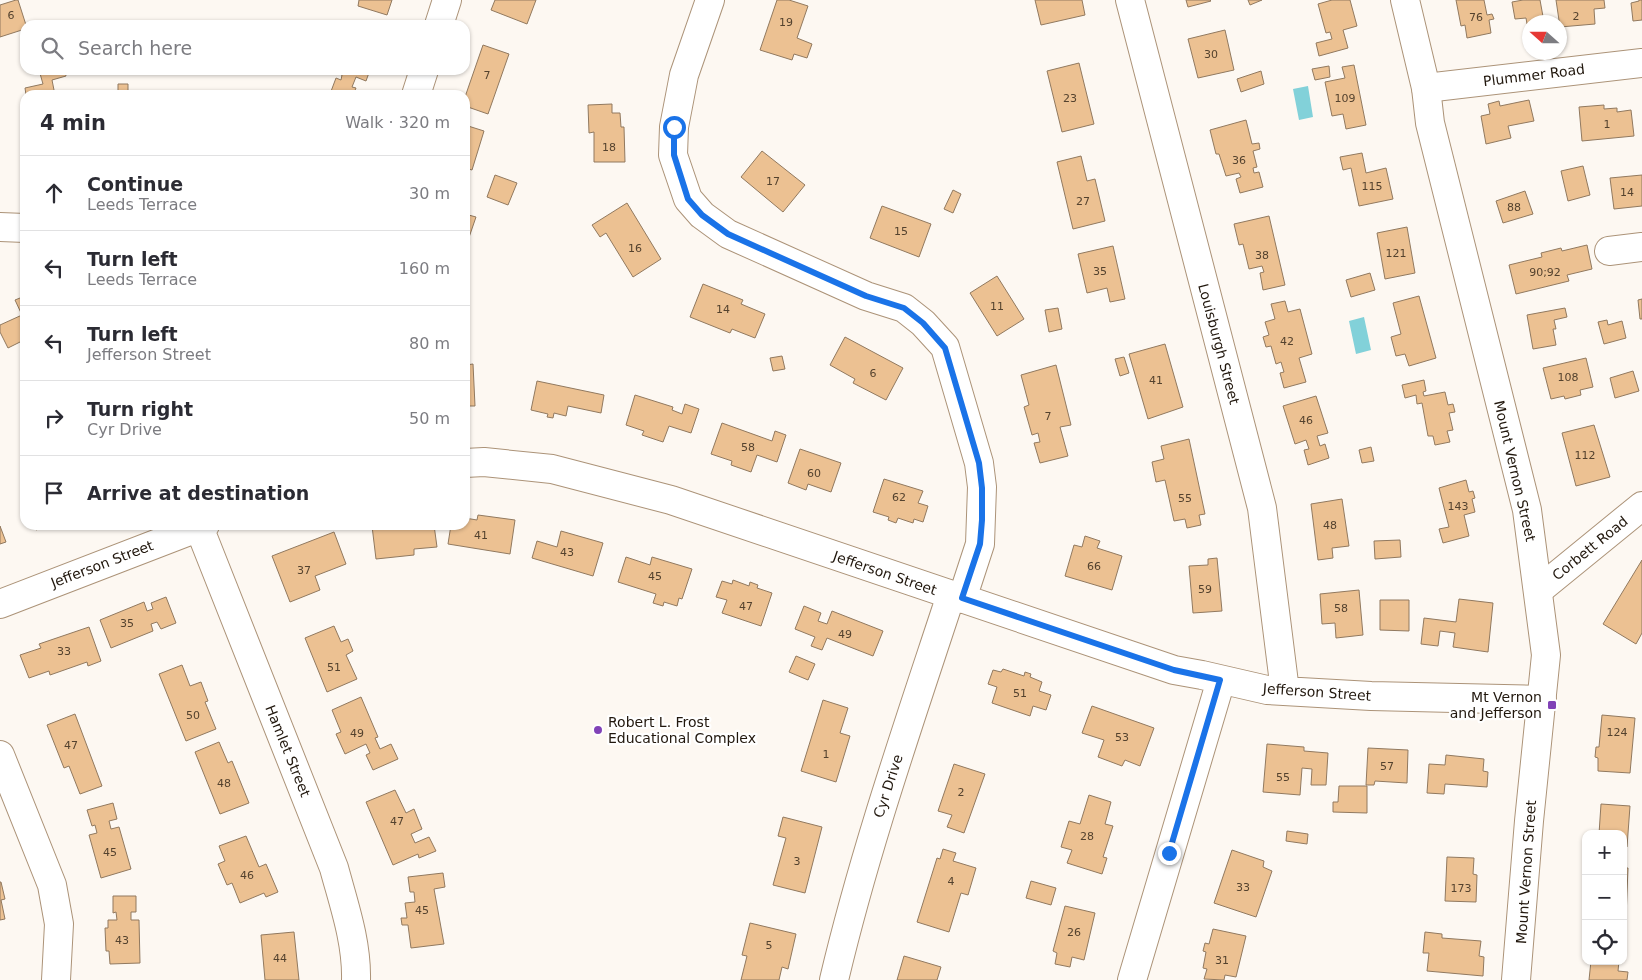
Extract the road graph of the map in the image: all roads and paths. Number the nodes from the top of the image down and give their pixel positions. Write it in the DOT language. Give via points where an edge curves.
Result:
graph roads {
  1 [pos="447,0"];
  2 [pos="710,0"];
  3 [pos="1130,0"];
  4 [pos="1405,0"];
  5 [pos="441,20"];
  6 [pos="1642,62"];
  7 [pos="422,75"];
  8 [pos="1426,88"];
  9 [pos="418,90"];
  10 [pos="0,227"];
  11 [pos="20,228"];
  12 [pos="1642,247"];
  13 [pos="1609,250"];
  14 [pos="470,463"];
  15 [pos="1642,506"];
  16 [pos="192,530"];
  17 [pos="204,530"];
  18 [pos="1538,590"];
  19 [pos="956,597"];
  20 [pos="0,604"];
  21 [pos="1220,680"];
  22 [pos="1285,691"];
  23 [pos="1542,700"];
  24 [pos="0,755"];
  25 [pos="56,980"];
  26 [pos="356,980"];
  27 [pos="834,980"];
  28 [pos="1132,980"];
  29 [pos="1516,980"];
  1 -- 5 [label="street"];
  2 -- 19 [label="street, Cyr Drive" via="684,75 674,127 674,155 688,199 702,215 728,234 866,296 904,308 923,323 945,348 979,463 982,488 980,544"];
  3 -- 22 [label="street, Louisburgh Street" via="1262,508"];
  4 -- 8 [label="street, Mount Vernon Street"];
  6 -- 8 [label="street, Plummer Road"];
  7 -- 9 [label="street"];
  8 -- 18 [label="street, Mount Vernon Street" via="1430,123 1527,510"];
  10 -- 11 [label="street"];
  12 -- 13 [label="street"];
  14 -- 19 [label="street, Jefferson Street" via="552,470 671,500"];
  15 -- 18 [label="street, Corbett Road"];
  16 -- 20 [label="street, Jefferson Street"];
  17 -- 26 [label="street, Hamlet Street" via="334,868 349,920"];
  18 -- 23 [label="street, Mount Vernon Street" via="1546,655"];
  19 -- 21 [label="street, Jefferson Street" via="1174,670"];
  19 -- 27 [label="street, Cyr Drive" via="872,837"];
  21 -- 22 [label="street, Jefferson Street"];
  21 -- 28 [label="street"];
  22 -- 23 [label="street, Jefferson Street"];
  23 -- 29 [label="street, Mount Vernon Street"];
  24 -- 25 [label="street" via="52,885 60,924"];
}
